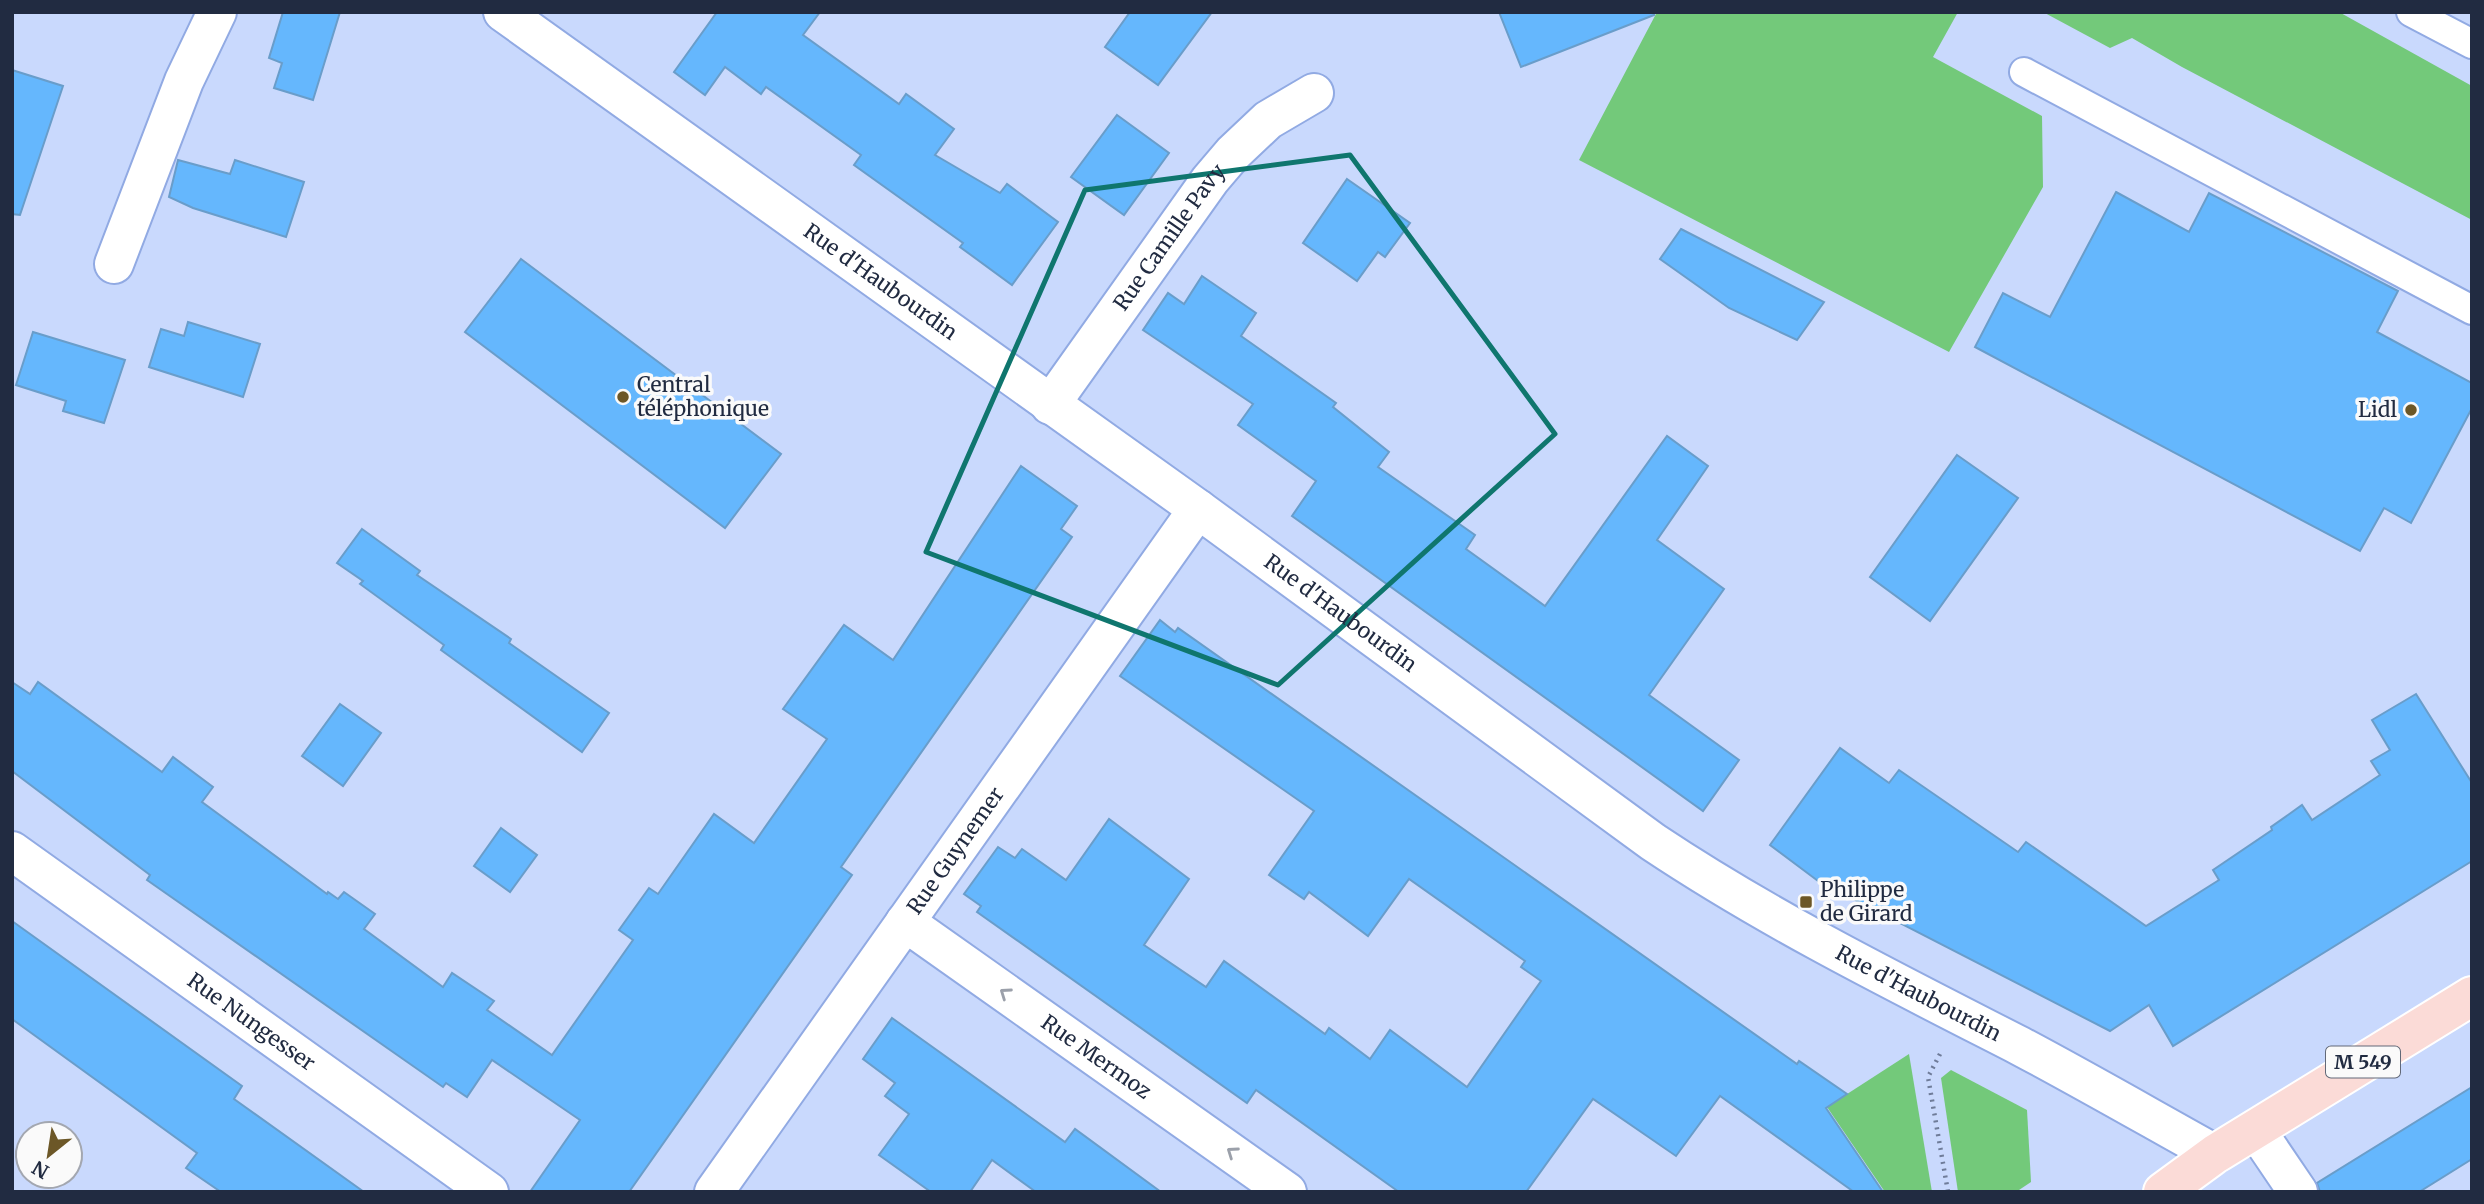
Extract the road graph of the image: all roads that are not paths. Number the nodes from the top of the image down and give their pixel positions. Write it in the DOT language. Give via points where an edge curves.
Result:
graph roads {
  1 [pos="217,12"];
  2 [pos="503,12"];
  3 [pos="2411,12"];
  4 [pos="2472,44"];
  5 [pos="2025,72"];
  6 [pos="1314,93"];
  7 [pos="114,264"];
  8 [pos="2472,310"];
  9 [pos="1050,405"];
  10 [pos="1198,509"];
  11 [pos="12,851"];
  12 [pos="905,922"];
  13 [pos="2472,996"];
  14 [pos="2256,1130"];
  15 [pos="2215,1154"];
  16 [pos="489,1192"];
  17 [pos="714,1192"];
  18 [pos="1287,1192"];
  19 [pos="2163,1192"];
  20 [pos="2298,1192"];
  1 -- 7 [label="street" via="174,105"];
  2 -- 9 [label="street, Rue d'Haubourdin"];
  3 -- 4 [label="lane"];
  5 -- 8 [label="lane"];
  6 -- 9 [label="street, Rue Camille Pavy" via="1268,120 1210,180"];
  9 -- 10 [label="street, Rue d'Haubourdin"];
  10 -- 12 [label="street, Rue Guynemer"];
  10 -- 15 [label="street, Rue d'Haubourdin" via="1715,884"];
  11 -- 16 [label="street, Rue Nungesser"];
  12 -- 17 [label="street, Rue Guynemer"];
  18 -- 12 [label="street, Rue Mermoz, one-way"];
  13 -- 14 [label="main road, M 549"];
  14 -- 15 [label="main road, M 549"];
  14 -- 20 [label="street"];
  15 -- 19 [label="main road, M 549"];
}
